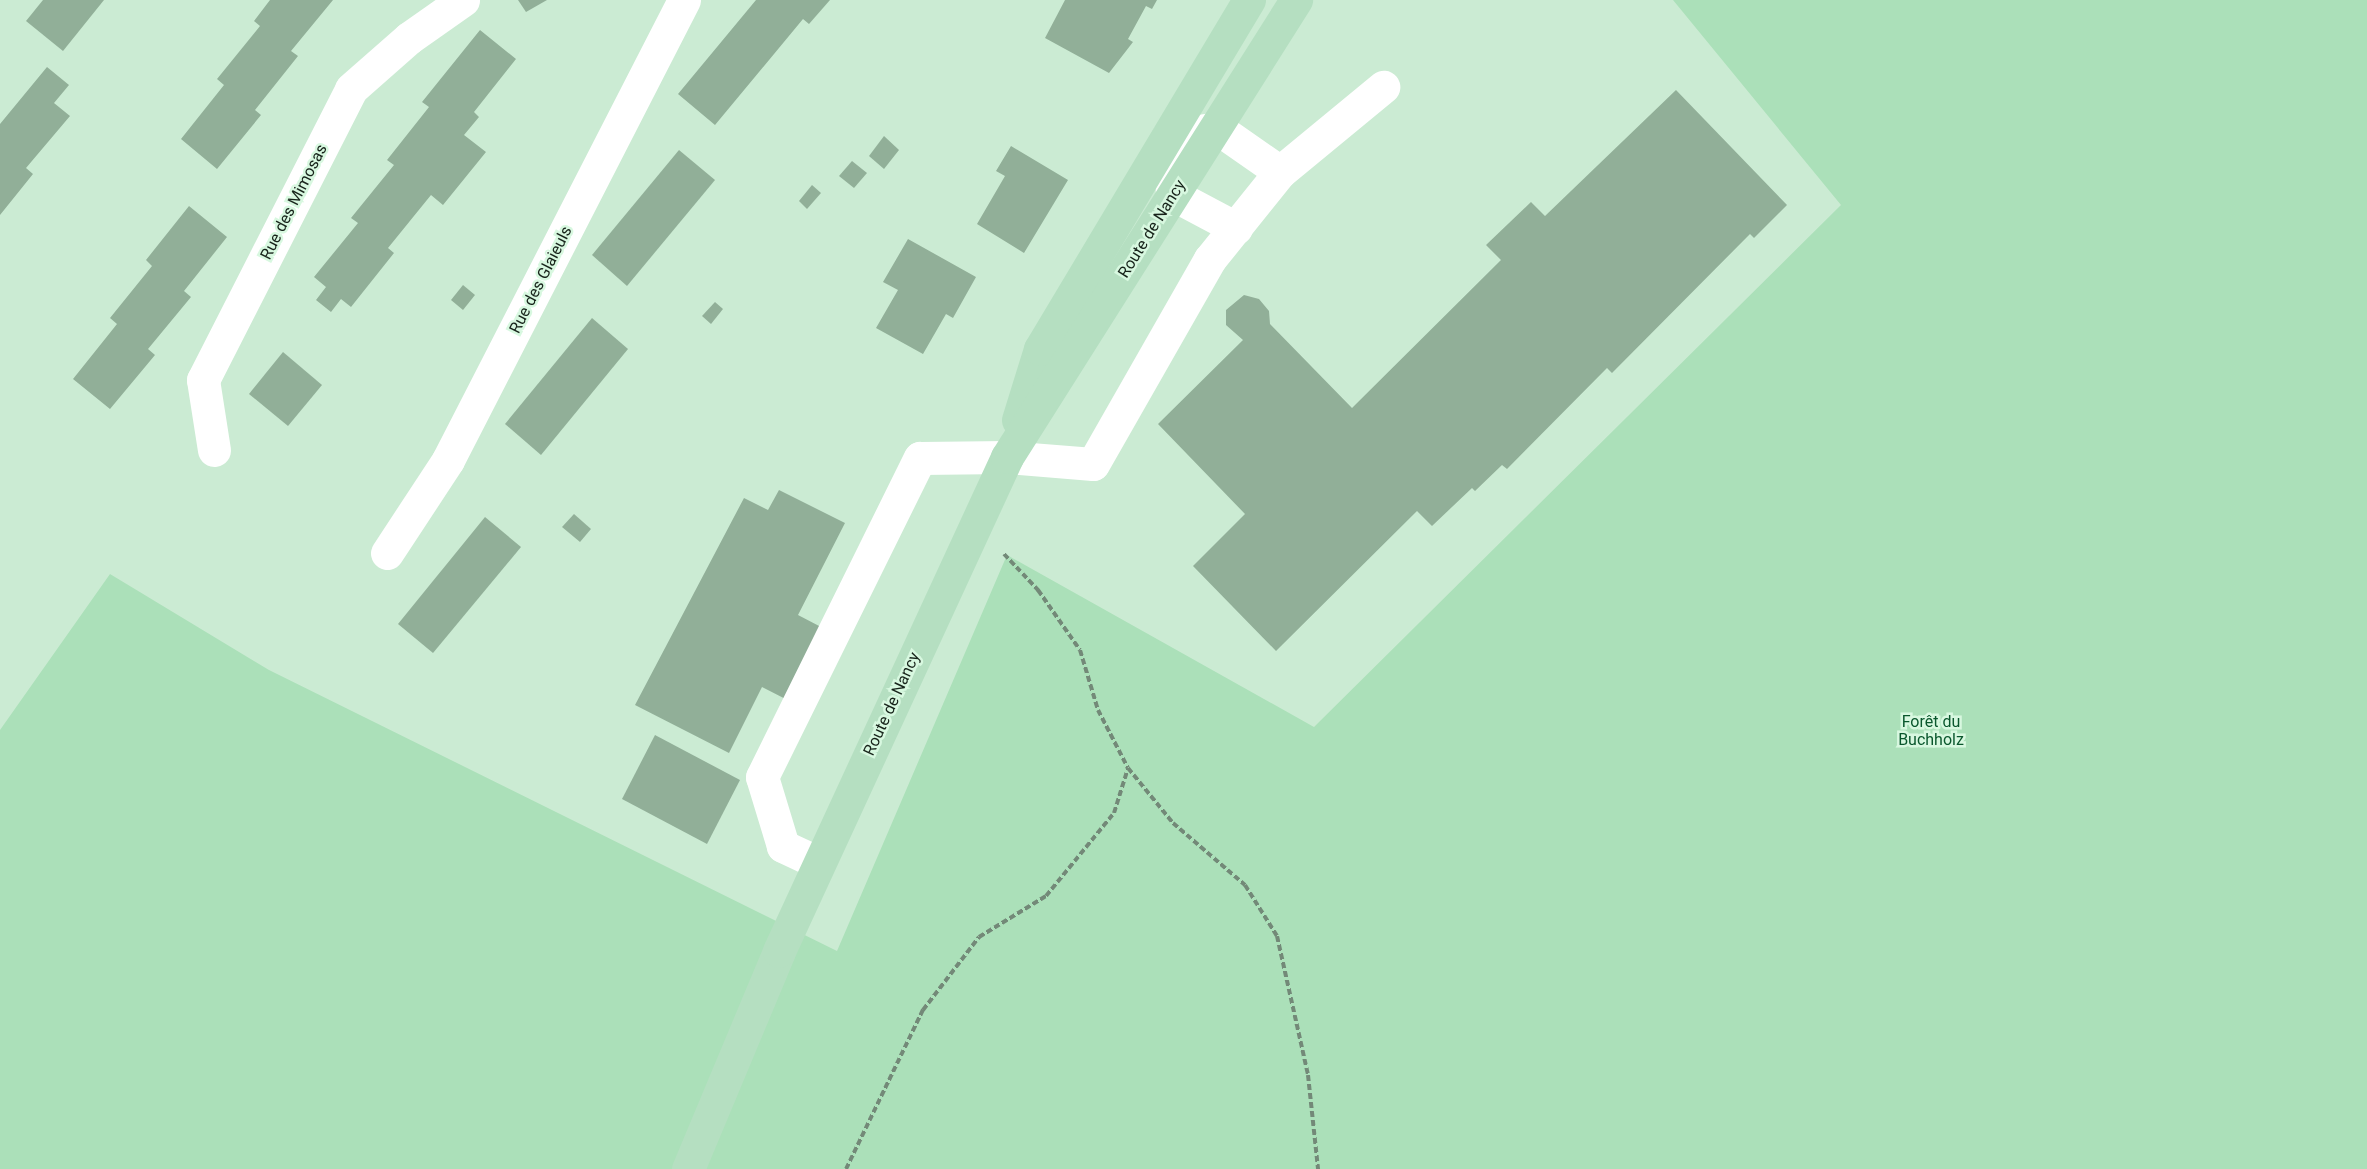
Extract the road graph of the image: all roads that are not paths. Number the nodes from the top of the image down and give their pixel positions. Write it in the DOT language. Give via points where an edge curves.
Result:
graph roads {
  1 [pos="464,0"];
  2 [pos="684,0"];
  3 [pos="1249,0"];
  4 [pos="1288,4"];
  5 [pos="1383,87"];
  6 [pos="1217,128"];
  7 [pos="1167,136"];
  8 [pos="1280,172"];
  9 [pos="1172,194"];
  10 [pos="1236,228"];
  11 [pos="214,450"];
  12 [pos="1007,457"];
  13 [pos="387,553"];
  14 [pos="819,863"];
  15 [pos="688,1169"];
  1 -- 11 [label="street, Rue des Mimosas" via="410,38 351,89 203,380"];
  2 -- 13 [label="street, Rue des Glaieuls" via="448,460"];
  3 -- 7 [label="main road, Route de Nancy"];
  4 -- 6 [label="main road, Route de Nancy"];
  5 -- 8 [label="street"];
  6 -- 7 [label="street"];
  6 -- 8 [label="street"];
  6 -- 9 [label="main road, Route de Nancy"];
  7 -- 9 [label="street"];
  7 -- 12 [label="main road, Route de Nancy" via="1040,349"];
  8 -- 10 [label="street"];
  9 -- 10 [label="street"];
  9 -- 12 [label="main road, Route de Nancy"];
  10 -- 12 [label="street" via="1210,258 1093,464"];
  12 -- 14 [label="main road, Route de Nancy"];
  12 -- 14 [label="street" via="920,458 762,777 783,846"];
  14 -- 15 [label="main road, Route de Nancy" via="778,951"];
}
